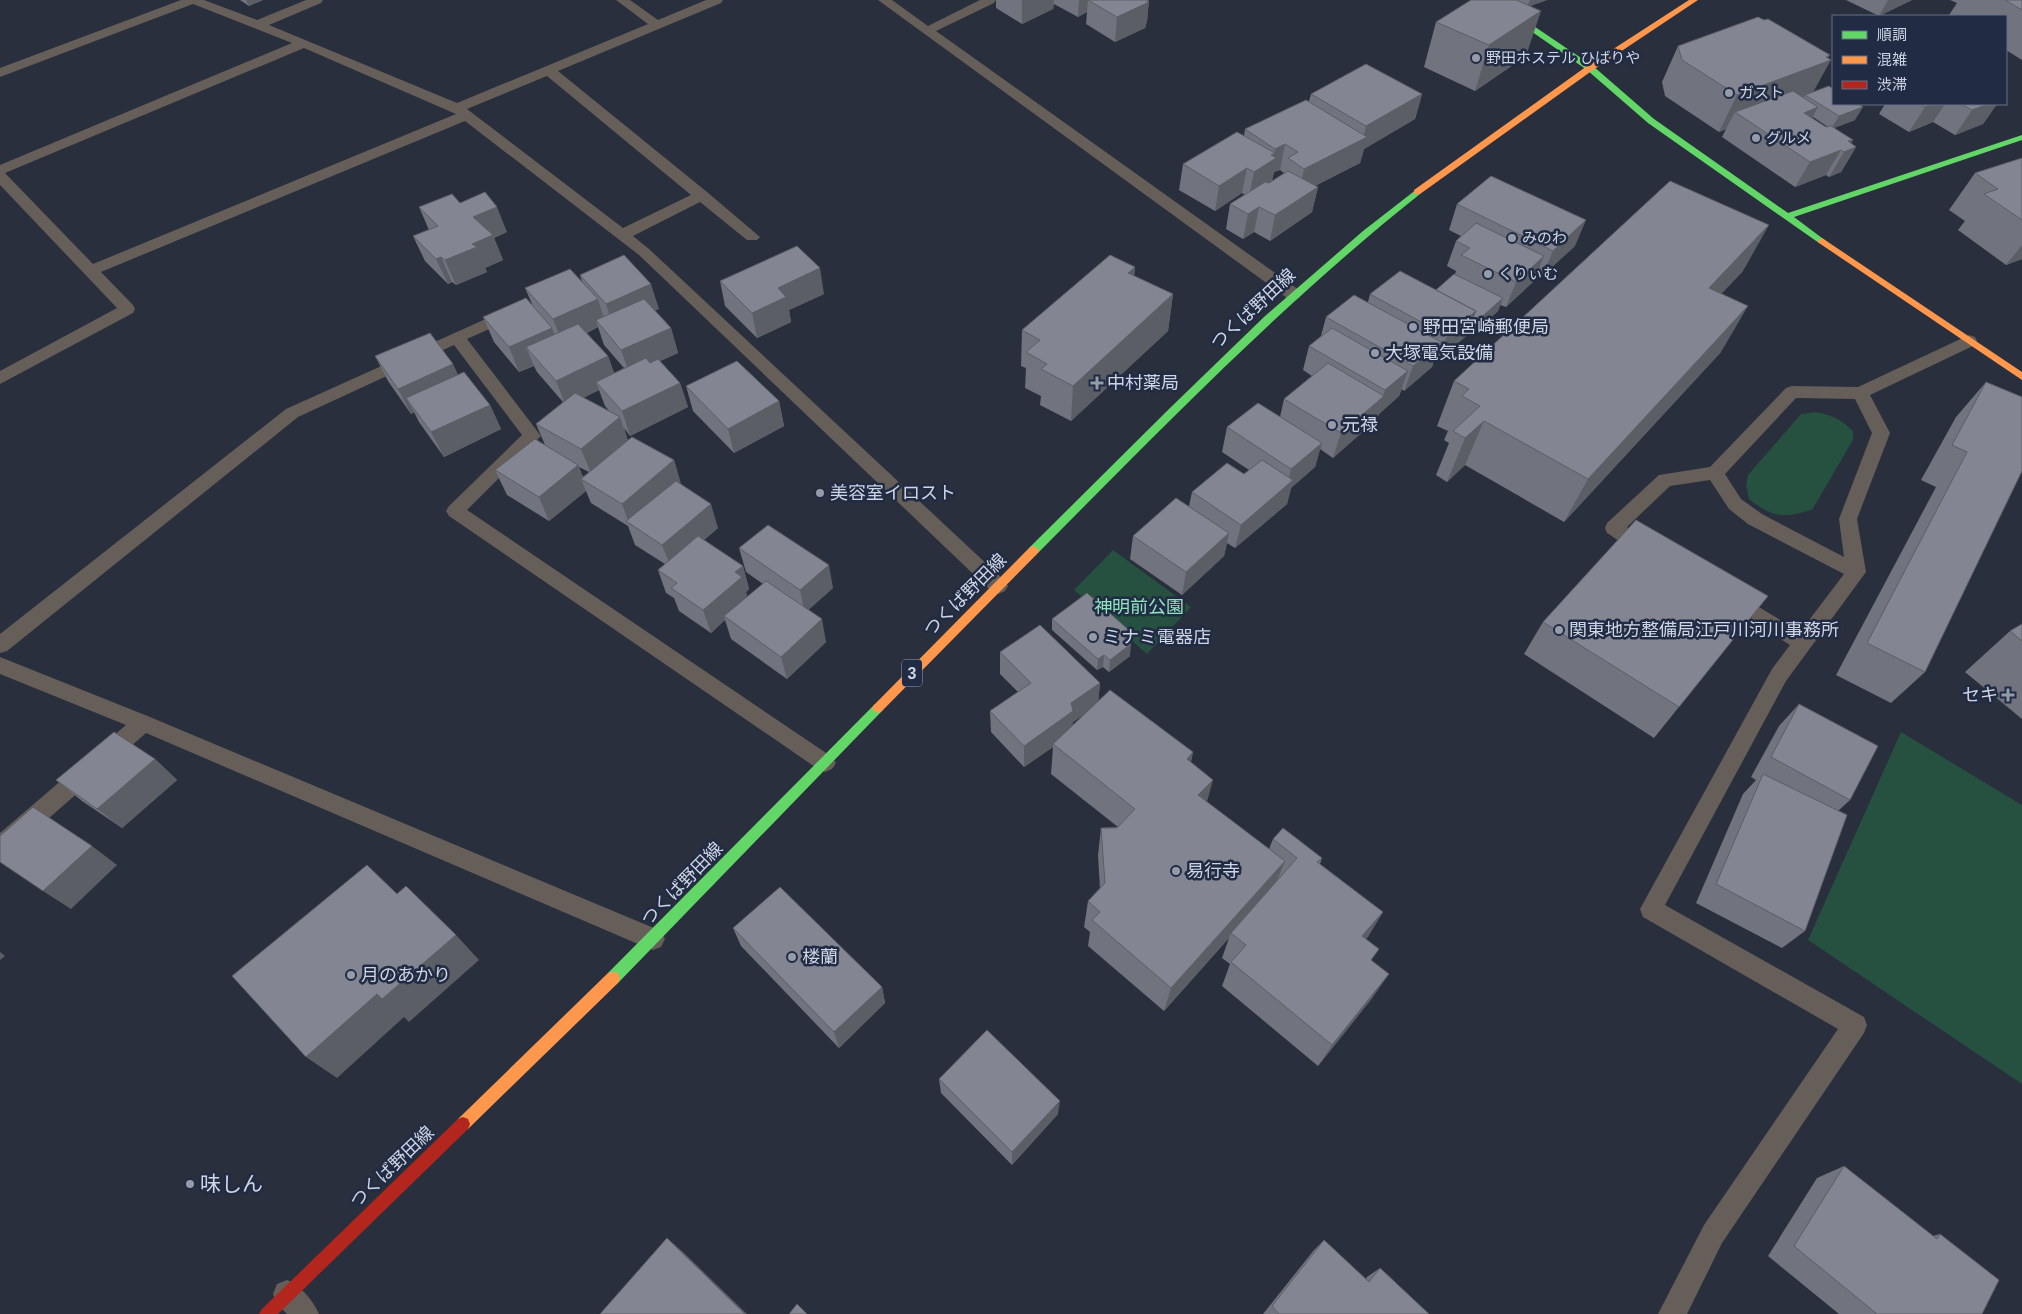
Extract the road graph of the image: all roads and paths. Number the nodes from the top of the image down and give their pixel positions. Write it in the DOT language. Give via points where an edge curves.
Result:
graph roads {
  1 [pos="193,0"];
  2 [pos="317,0"];
  3 [pos="622,0"];
  4 [pos="717,0"];
  5 [pos="884,0"];
  6 [pos="990,0"];
  7 [pos="1490,0"];
  8 [pos="1694,0"];
  9 [pos="257,24"];
  10 [pos="657,25"];
  11 [pos="927,31"];
  12 [pos="304,43"];
  13 [pos="1590,68"];
  14 [pos="548,70"];
  15 [pos="0,73"];
  16 [pos="462,112"];
  17 [pos="2022,137"];
  18 [pos="0,170"];
  19 [pos="0,176"];
  20 [pos="702,195"];
  21 [pos="1786,217"];
  22 [pos="622,235"];
  23 [pos="752,237"];
  24 [pos="644,252"];
  25 [pos="626,260"];
  26 [pos="89,271"];
  27 [pos="1293,294"];
  28 [pos="528,305"];
  29 [pos="457,338"];
  30 [pos="1969,341"];
  31 [pos="0,378"];
  32 [pos="2022,378"];
  33 [pos="1860,393"];
  34 [pos="1716,473"];
  35 [pos="1663,558"];
  36 [pos="1856,572"];
  37 [pos="998,586"];
  38 [pos="1721,593"];
  39 [pos="1802,643"];
  40 [pos="0,645"];
  41 [pos="0,665"];
  42 [pos="143,723"];
  43 [pos="825,763"];
  44 [pos="0,847"];
  45 [pos="653,939"];
  46 [pos="287,1294"];
  47 [pos="267,1314"];
  48 [pos="304,1314"];
  49 [pos="1672,1314"];
  1 -- 9 [label="lane"];
  1 -- 15 [label="lane"];
  2 -- 9 [label="lane"];
  3 -- 10 [label="lane"];
  4 -- 10 [label="lane"];
  5 -- 11 [label="lane"];
  6 -- 11 [label="lane"];
  7 -- 13 [label="main road"];
  8 -- 13 [label="main road, つくば野田線 / 3"];
  9 -- 12 [label="lane"];
  10 -- 14 [label="lane"];
  11 -- 27 [label="lane"];
  12 -- 16 [label="lane"];
  12 -- 18 [label="lane"];
  13 -- 21 [label="main road" via="1651,121"];
  13 -- 27 [label="main road, つくば野田線 / 3" via="1437,176 1364,232"];
  14 -- 16 [label="lane"];
  14 -- 20 [label="lane"];
  16 -- 22 [label="lane"];
  16 -- 26 [label="lane"];
  17 -- 21 [label="main road"];
  19 -- 26 [label="lane"];
  20 -- 22 [label="lane"];
  20 -- 23 [label="lane"];
  21 -- 30 [label="main road"];
  22 -- 24 [label="lane"];
  24 -- 25 [label="lane"];
  24 -- 37 [label="lane"];
  26 -- 31 [label="lane" via="127,309"];
  27 -- 37 [label="main road, つくば野田線 / 3"];
  28 -- 29 [label="lane"];
  29 -- 40 [label="lane" via="292,413"];
  29 -- 43 [label="lane" via="532,436 455,511"];
  30 -- 32 [label="main road"];
  30 -- 33 [label="lane"];
  33 -- 34 [label="lane" via="1792,392"];
  33 -- 36 [label="lane" via="1881,433 1848,519"];
  34 -- 35 [label="lane" via="1665,480 1614,528"];
  34 -- 36 [label="lane" via="1735,504 1755,519"];
  36 -- 39 [label="lane"];
  37 -- 43 [label="main road, つくば野田線 / 3"];
  38 -- 39 [label="lane"];
  39 -- 49 [label="lane" via="1778,675 1651,909 1855,1025 1712,1234"];
  41 -- 42 [label="lane"];
  42 -- 44 [label="lane"];
  42 -- 45 [label="lane"];
  43 -- 45 [label="main road, つくば野田線 / 3"];
  45 -- 46 [label="main road, つくば野田線 / 3"];
  46 -- 47 [label="main road, つくば野田線 / 3"];
  46 -- 48 [label="lane"];
}
